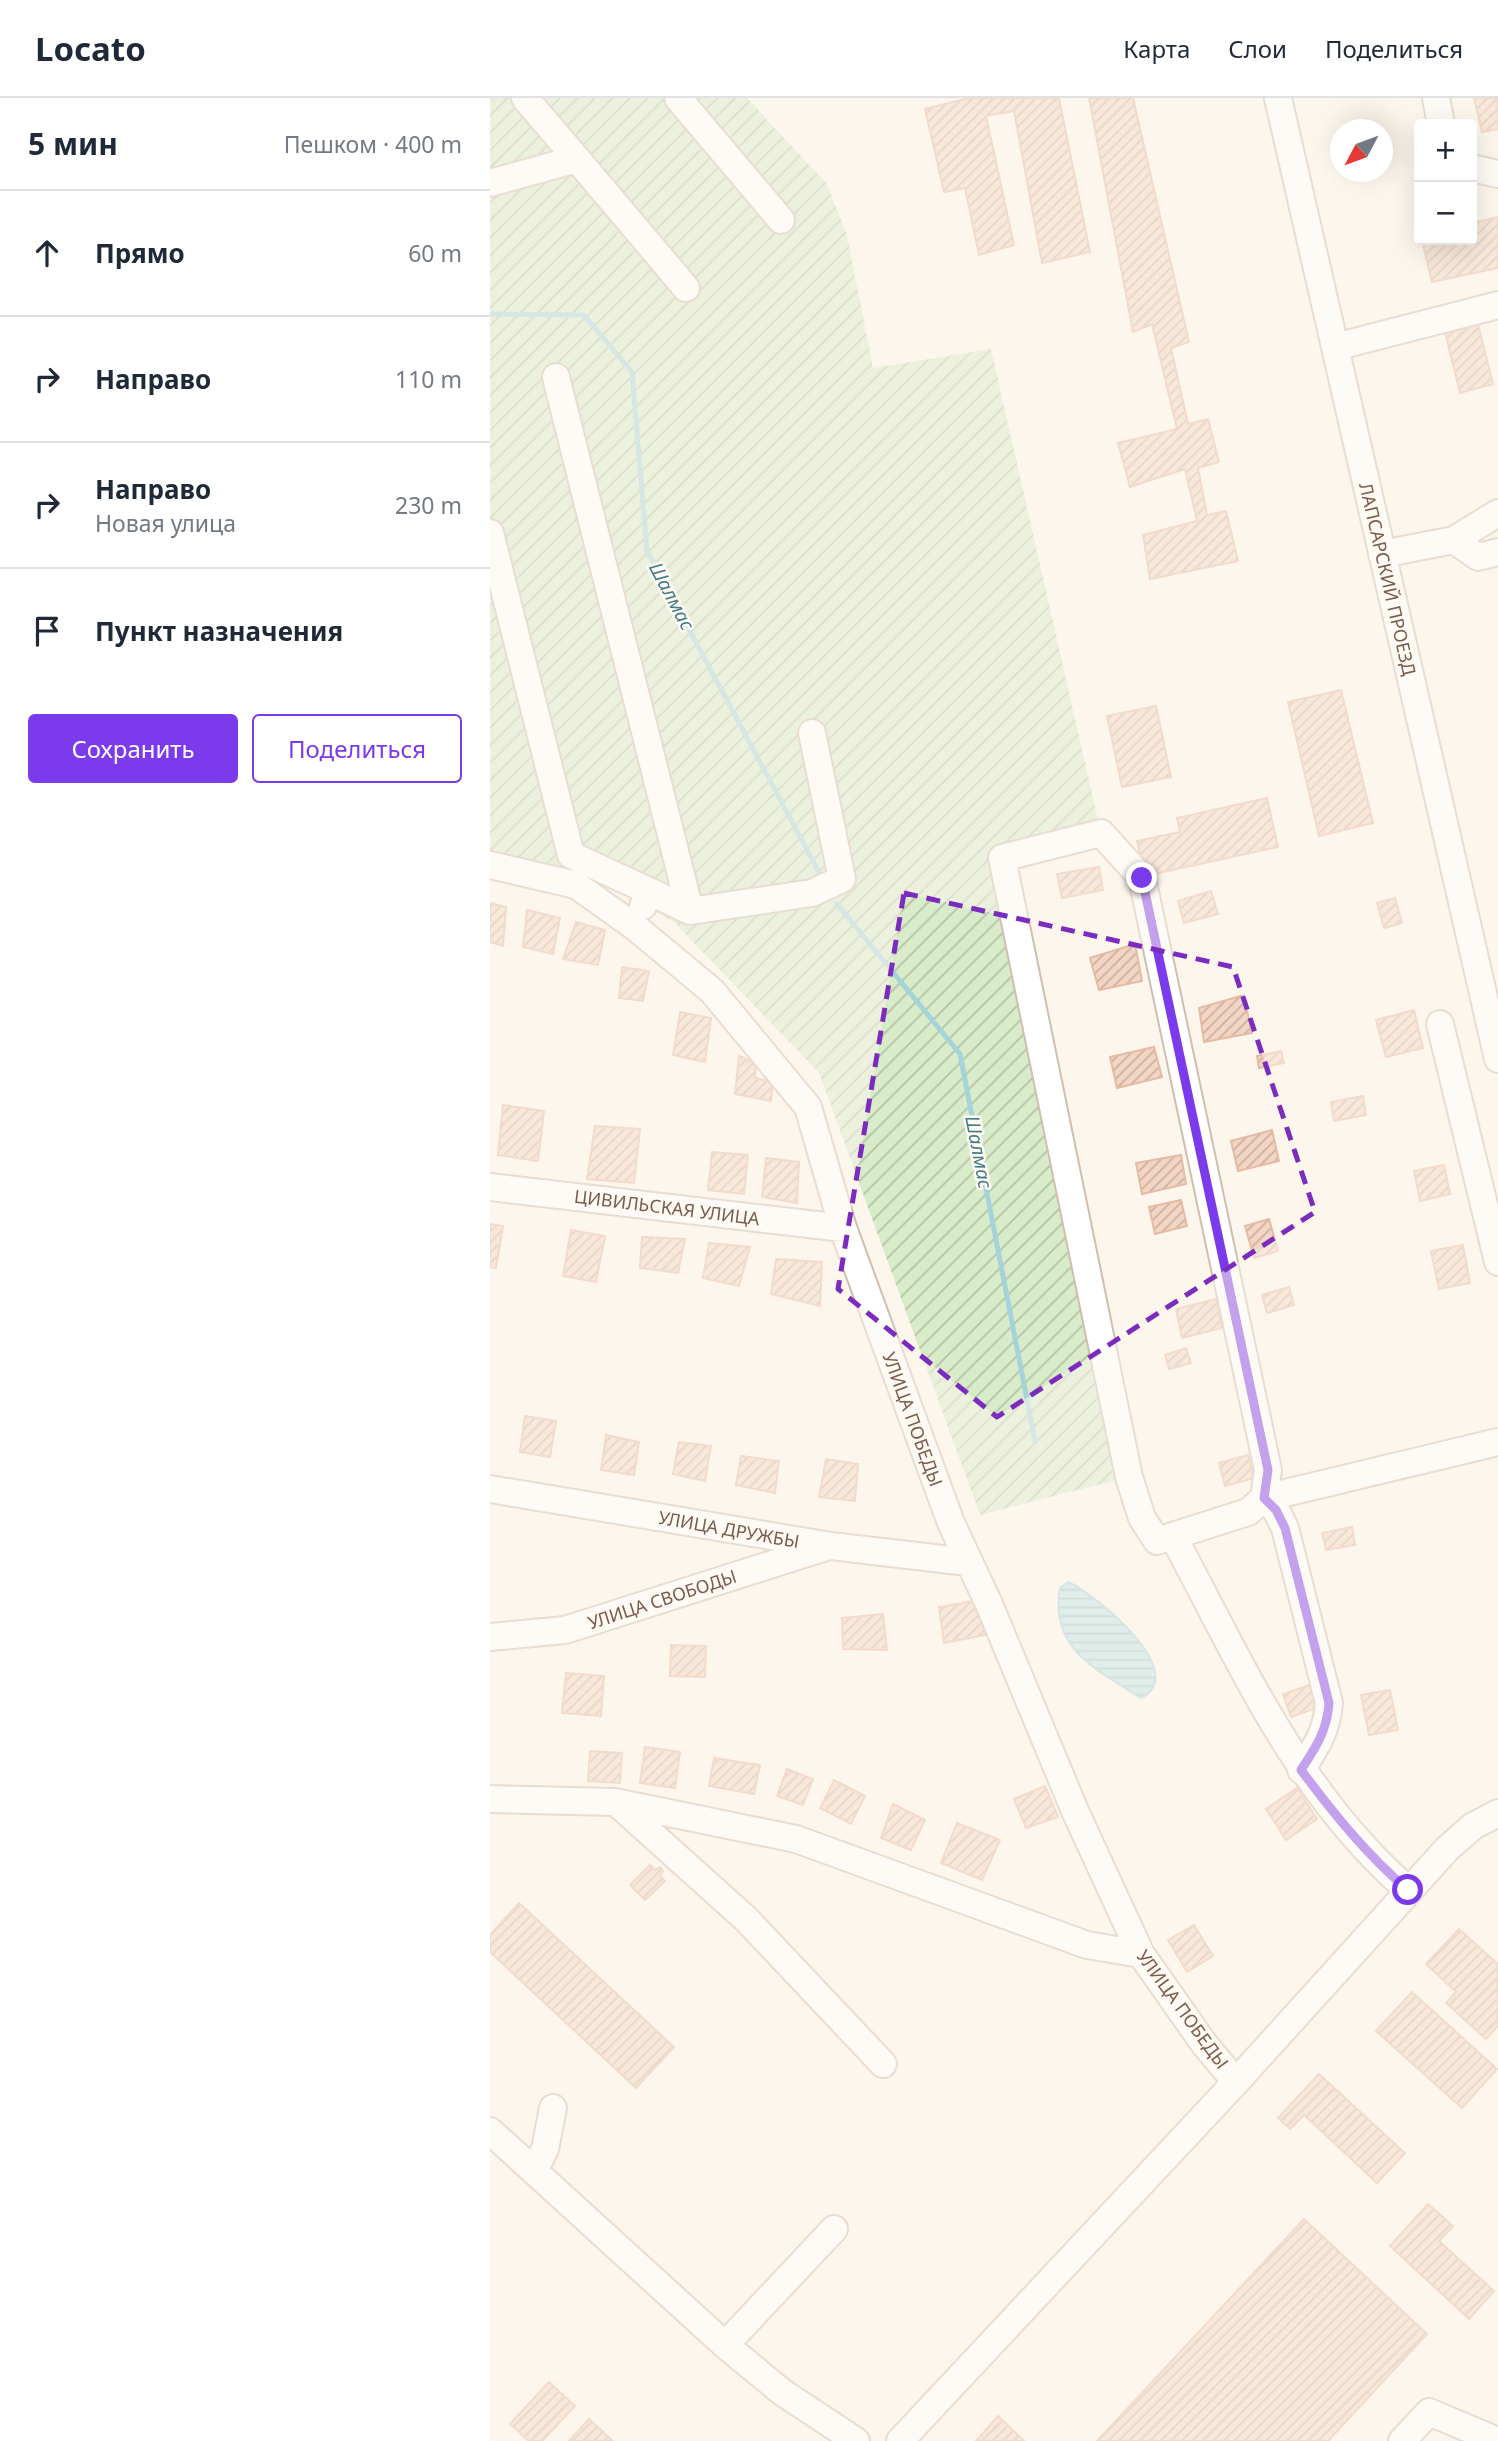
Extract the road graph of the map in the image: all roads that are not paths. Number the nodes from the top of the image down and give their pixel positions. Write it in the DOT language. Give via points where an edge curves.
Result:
graph roads {
  1 [pos="525,98"];
  2 [pos="678,98"];
  3 [pos="1278,98"];
  4 [pos="1436,98"];
  5 [pos="1440,119"];
  6 [pos="577,159"];
  7 [pos="1477,169"];
  8 [pos="1498,174"];
  9 [pos="490,183"];
  10 [pos="781,220"];
  11 [pos="686,288"];
  12 [pos="1498,304"];
  13 [pos="1335,347"];
  14 [pos="556,377"];
  15 [pos="1498,513"];
  16 [pos="490,533"];
  17 [pos="1454,540"];
  18 [pos="1498,552"];
  19 [pos="1382,554"];
  20 [pos="812,733"];
  21 [pos="490,865"];
  22 [pos="649,891"];
  23 [pos="690,911"];
  24 [pos="635,927"];
  25 [pos="1440,1024"];
  26 [pos="1498,1059"];
  27 [pos="490,1187"];
  28 [pos="843,1228"];
  29 [pos="1498,1262"];
  30 [pos="1498,1442"];
  31 [pos="490,1489"];
  32 [pos="1264,1498"];
  33 [pos="1166,1540"];
  34 [pos="831,1546"];
  35 [pos="968,1562"];
  36 [pos="490,1637"];
  37 [pos="1301,1770"];
  38 [pos="490,1799"];
  39 [pos="615,1802"];
  40 [pos="1498,1813"];
  41 [pos="1408,1890"];
  42 [pos="1140,1954"];
  43 [pos="883,2064"];
  44 [pos="1236,2082"];
  45 [pos="553,2108"];
  46 [pos="490,2131"];
  47 [pos="534,2171"];
  48 [pos="834,2229"];
  49 [pos="725,2345"];
  50 [pos="856,2441"];
  51 [pos="900,2441"];
  52 [pos="1402,2441"];
  53 [pos="1498,2441"];
  1 -- 6 [label="street"];
  2 -- 10 [label="street"];
  3 -- 13 [label="street, ЛАПСАРСКИЙ ПРОЕЗД"];
  4 -- 5 [label="street"];
  6 -- 9 [label="street"];
  6 -- 11 [label="street"];
  7 -- 8 [label="street"];
  12 -- 13 [label="street"];
  13 -- 19 [label="street, ЛАПСАРСКИЙ ПРОЕЗД"];
  14 -- 23 [label="street"];
  15 -- 17 [label="street"];
  16 -- 22 [label="street" via="571,855"];
  17 -- 18 [label="street" via="1478,556"];
  17 -- 19 [label="street"];
  19 -- 26 [label="street, ЛАПСАРСКИЙ ПРОЕЗД"];
  20 -- 23 [label="street" via="842,879 812,893"];
  21 -- 24 [label="street, УЛИЦА ПОБЕДЫ" via="576,885"];
  22 -- 23 [label="street"];
  22 -- 24 [label="street"];
  24 -- 28 [label="street, УЛИЦА ПОБЕДЫ" via="712,990 808,1107"];
  25 -- 29 [label="street"];
  27 -- 28 [label="street, ЦИВИЛЬСКАЯ УЛИЦА"];
  28 -- 35 [label="street, УЛИЦА ПОБЕДЫ"];
  30 -- 32 [label="street"];
  31 -- 34 [label="street, УЛИЦА ДРУЖБЫ"];
  32 -- 33 [label="street" via="1248,1512"];
  32 -- 33 [label="street" via="1268,1470 1142,878 1101,833 1002,858 1129,1477 1142,1518"];
  32 -- 37 [label="street" via="1285,1528 1329,1703 1323,1737"];
  33 -- 37 [label="street"];
  34 -- 35 [label="street, УЛИЦА ДРУЖБЫ"];
  34 -- 36 [label="street, УЛИЦА СВОБОДЫ" via="565,1630"];
  35 -- 42 [label="street, УЛИЦА ПОБЕДЫ"];
  37 -- 41 [label="street" via="1342,1825"];
  38 -- 39 [label="street"];
  39 -- 42 [label="street" via="796,1839 1087,1945"];
  39 -- 43 [label="street" via="746,1919"];
  40 -- 41 [label="street" via="1473,1826"];
  41 -- 44 [label="street"];
  42 -- 44 [label="street, УЛИЦА ПОБЕДЫ"];
  44 -- 51 [label="street"];
  45 -- 47 [label="street"];
  46 -- 47 [label="street"];
  47 -- 49 [label="street"];
  48 -- 49 [label="street"];
  49 -- 50 [label="street" via="782,2392"];
  52 -- 53 [label="street" via="1429,2412"];
}
